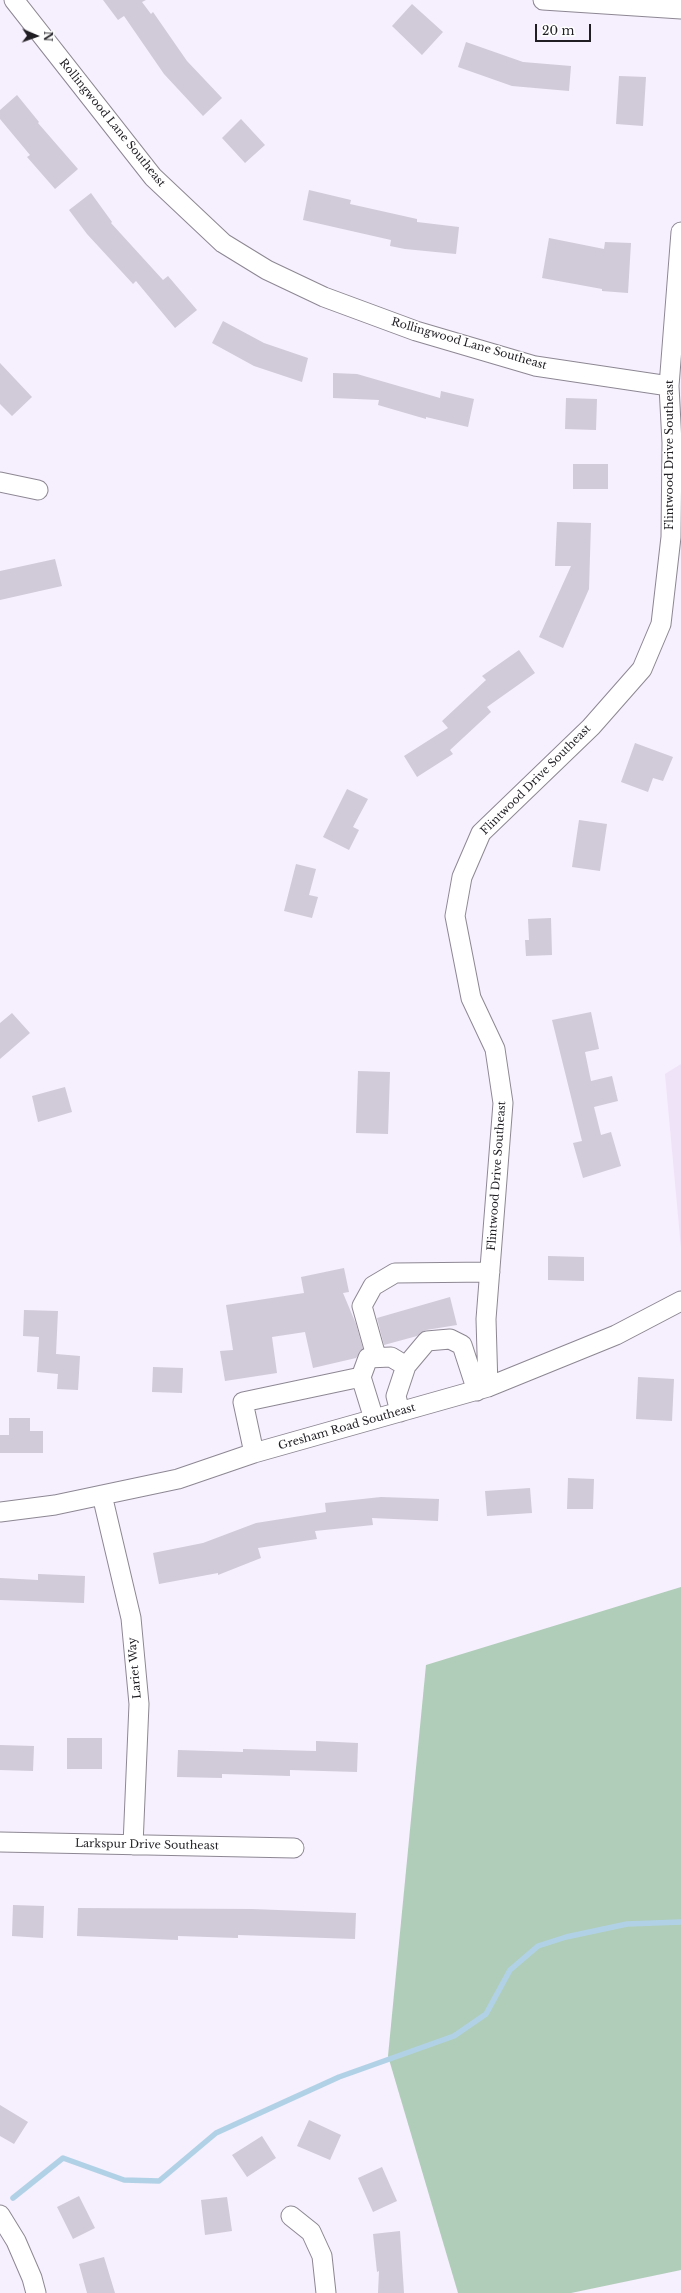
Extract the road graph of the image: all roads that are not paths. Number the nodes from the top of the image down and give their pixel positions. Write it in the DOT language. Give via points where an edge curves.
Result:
graph roads {
  1 [pos="14,0"];
  2 [pos="543,0"];
  3 [pos="681,9"];
  4 [pos="681,232"];
  5 [pos="669,386"];
  6 [pos="0,482"];
  7 [pos="38,490"];
  8 [pos="490,1272"];
  9 [pos="681,1301"];
  10 [pos="376,1356"];
  11 [pos="406,1366"];
  12 [pos="361,1376"];
  13 [pos="482,1389"];
  14 [pos="400,1412"];
  15 [pos="374,1419"];
  16 [pos="254,1453"];
  17 [pos="102,1495"];
  18 [pos="0,1512"];
  19 [pos="0,1842"];
  20 [pos="133,1845"];
  21 [pos="294,1848"];
  22 [pos="0,2215"];
  23 [pos="291,2216"];
  24 [pos="36,2293"];
  25 [pos="326,2293"];
  1 -- 5 [label="street, Rollingwood Lane Southeast" via="153,177 223,243 268,270 324,297 416,331 528,364"];
  2 -- 3 [label="street"];
  4 -- 5 [label="street, Flintwood Drive Southeast"];
  5 -- 8 [label="street, Flintwood Drive Southeast" via="672,443 671,537 661,624 642,669 591,727 481,833 462,877 455,916 470,998 494,1049 503,1103"];
  6 -- 7 [label="street"];
  8 -- 10 [label="street" via="395,1273 373,1286 362,1306"];
  8 -- 13 [label="street, Flintwood Drive Southeast"];
  9 -- 13 [label="street, Gresham Road Southeast" via="616,1335"];
  10 -- 11 [label="street" via="391,1357"];
  10 -- 12 [label="street" via="368,1358"];
  11 -- 13 [label="street" via="427,1341 450,1339 462,1345"];
  11 -- 14 [label="street" via="396,1396"];
  12 -- 15 [label="street"];
  12 -- 16 [label="street" via="243,1402"];
  13 -- 14 [label="street, Gresham Road Southeast"];
  14 -- 15 [label="street, Gresham Road Southeast"];
  15 -- 16 [label="street, Gresham Road Southeast"];
  16 -- 17 [label="street, Gresham Road Southeast" via="178,1479"];
  17 -- 18 [label="street, Gresham Road Southeast" via="55,1505"];
  17 -- 20 [label="street, Lariet Way" via="131,1618 138,1704"];
  19 -- 20 [label="street, Larkspur Drive Southeast"];
  20 -- 21 [label="street, Larkspur Drive Southeast"];
  22 -- 24 [label="street" via="16,2241"];
  23 -- 25 [label="street" via="311,2232 322,2256"];
}
